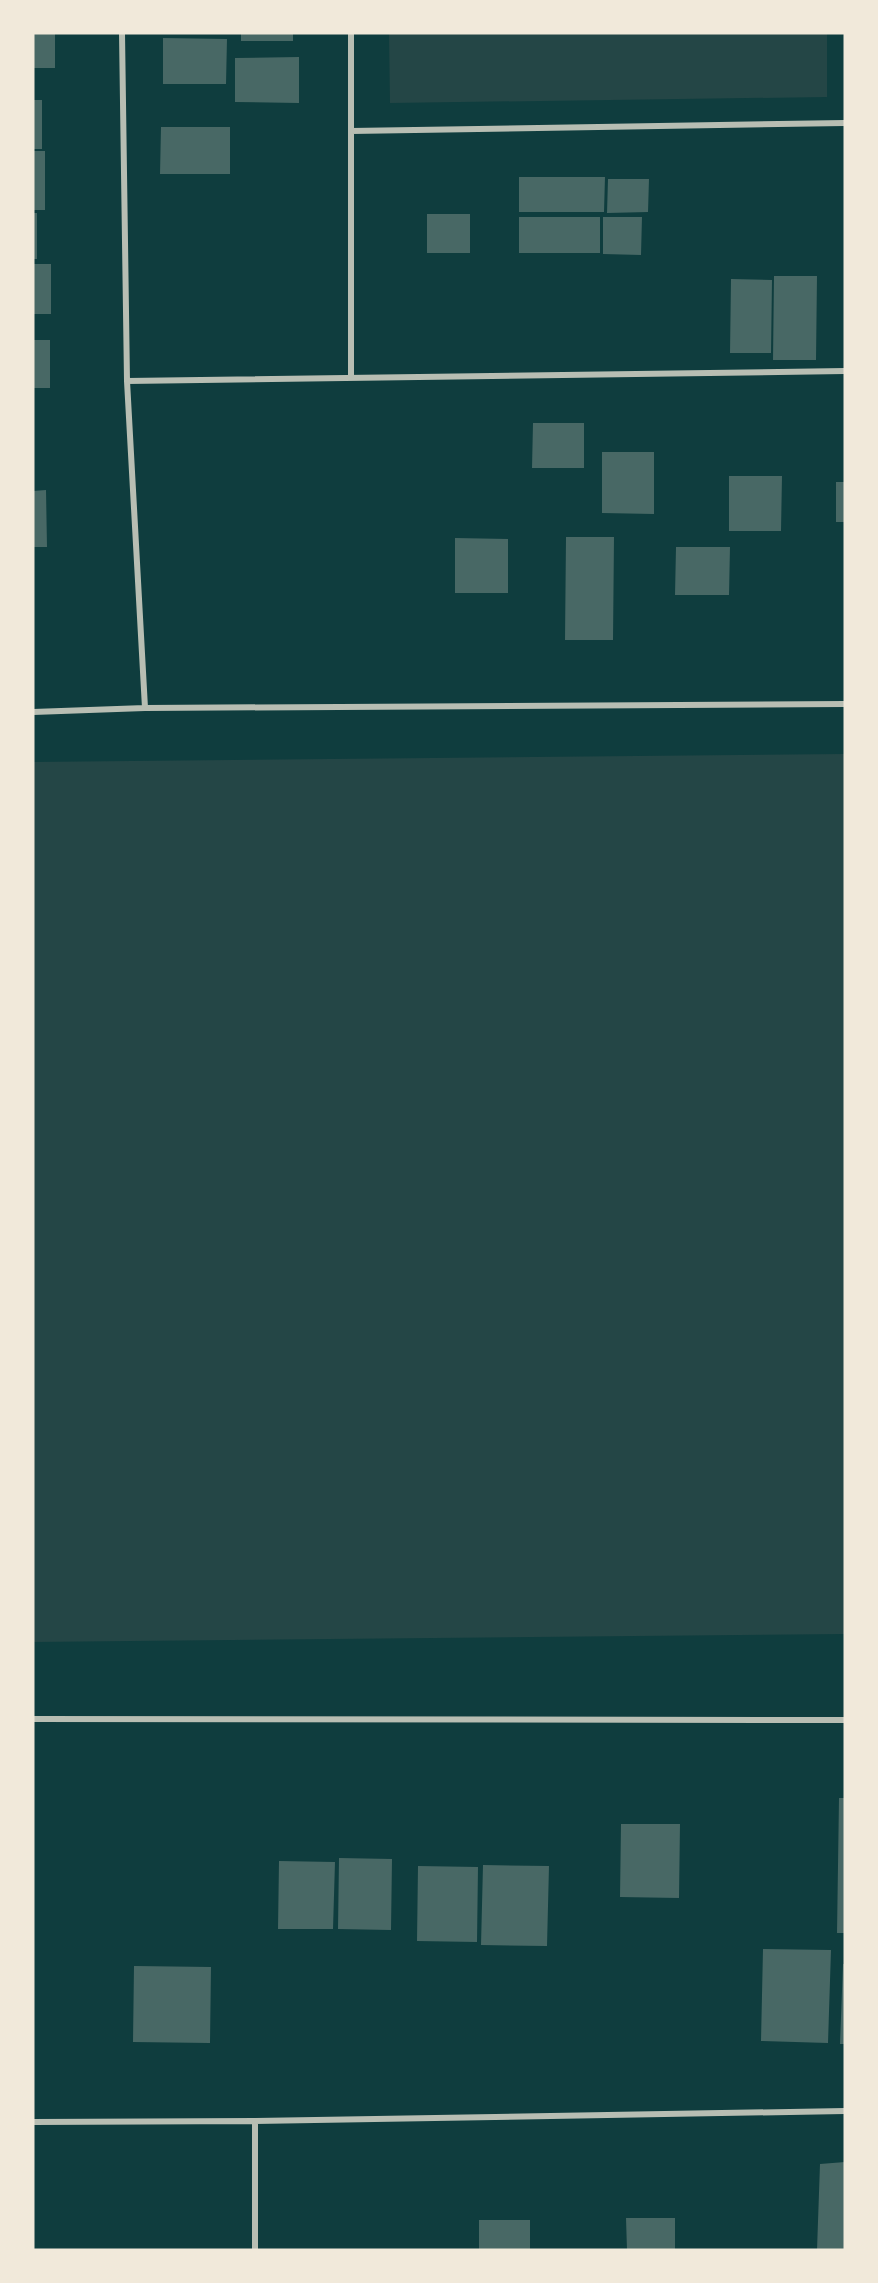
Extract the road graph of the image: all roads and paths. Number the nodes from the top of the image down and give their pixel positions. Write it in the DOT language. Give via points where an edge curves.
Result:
graph roads {
  1 [pos="122,33"];
  2 [pos="351,33"];
  3 [pos="845,123"];
  4 [pos="351,131"];
  5 [pos="845,371"];
  6 [pos="351,378"];
  7 [pos="127,381"];
  8 [pos="845,704"];
  9 [pos="146,708"];
  10 [pos="33,712"];
  11 [pos="33,1719"];
  12 [pos="845,1720"];
  13 [pos="845,2111"];
  14 [pos="255,2121"];
  15 [pos="33,2122"];
  16 [pos="255,2250"];
  1 -- 7 [label="street"];
  2 -- 4 [label="street"];
  3 -- 4 [label="street"];
  4 -- 6 [label="street"];
  5 -- 6 [label="street"];
  6 -- 7 [label="street"];
  7 -- 9 [label="street"];
  8 -- 9 [label="street"];
  9 -- 10 [label="street"];
  11 -- 12 [label="street"];
  13 -- 14 [label="street"];
  14 -- 15 [label="street"];
  14 -- 16 [label="street"];
}
